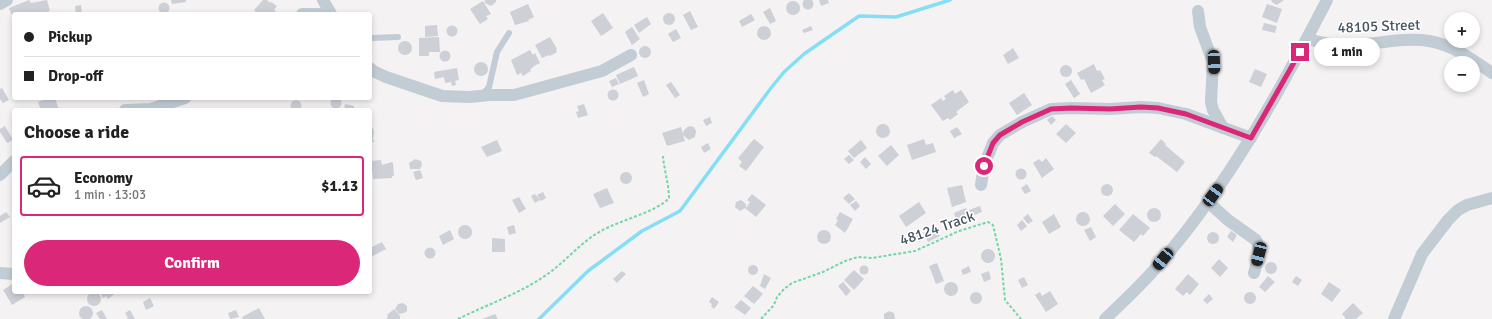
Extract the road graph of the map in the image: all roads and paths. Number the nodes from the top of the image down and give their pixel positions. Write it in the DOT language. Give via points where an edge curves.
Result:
graph roads {
  1 [pos="7,0"];
  2 [pos="323,0"];
  3 [pos="1327,0"];
  4 [pos="0,4"];
  5 [pos="1198,11"];
  6 [pos="331,12"];
  7 [pos="509,33"];
  8 [pos="398,37"];
  9 [pos="372,38"];
  10 [pos="1306,40"];
  11 [pos="632,55"];
  12 [pos="372,70"];
  13 [pos="1492,73"];
  14 [pos="481,96"];
  15 [pos="179,100"];
  16 [pos="154,108"];
  17 [pos="1223,128"];
  18 [pos="1251,138"];
  19 [pos="663,156"];
  20 [pos="12,163"];
  21 [pos="0,174"];
  22 [pos="981,185"];
  23 [pos="1492,198"];
  24 [pos="1208,202"];
  25 [pos="0,273"];
  26 [pos="1254,273"];
  27 [pos="12,274"];
  28 [pos="458,319"];
  29 [pos="762,319"];
  30 [pos="1021,319"];
  31 [pos="1105,319"];
  32 [pos="1394,319"];
  1 -- 4 [label="street"];
  2 -- 6 [label="street"];
  3 -- 10 [label="street"];
  5 -- 17 [label="street" via="1200,27 1214,62 1211,102"];
  7 -- 14 [label="lane" via="497,52 489,87"];
  8 -- 9 [label="lane"];
  10 -- 13 [label="street, 48105 Street" via="1335,45 1429,41 1462,53"];
  10 -- 18 [label="street"];
  11 -- 14 [label="street" via="602,71 525,93"];
  12 -- 14 [label="street" via="442,96"];
  15 -- 16 [label="street"];
  17 -- 18 [label="street"];
  17 -- 22 [label="street" via="1186,114 1158,108 1051,109 1000,135 993,143 984,166"];
  18 -- 24 [label="street"];
  19 -- 28 [label="path" via="670,198 663,205 599,232 583,242 548,274"];
  20 -- 21 [label="street"];
  23 -- 32 [label="street" via="1467,205 1448,220 1422,254"];
  24 -- 26 [label="street" via="1256,240 1259,254"];
  24 -- 31 [label="street" via="1155,269"];
  25 -- 27 [label="street"];
  29 -- 30 [label="path, 48124 Track" via="774,306 777,297 792,283 824,272 845,261 915,250 988,222 993,225 1001,259 1004,300"];
}
